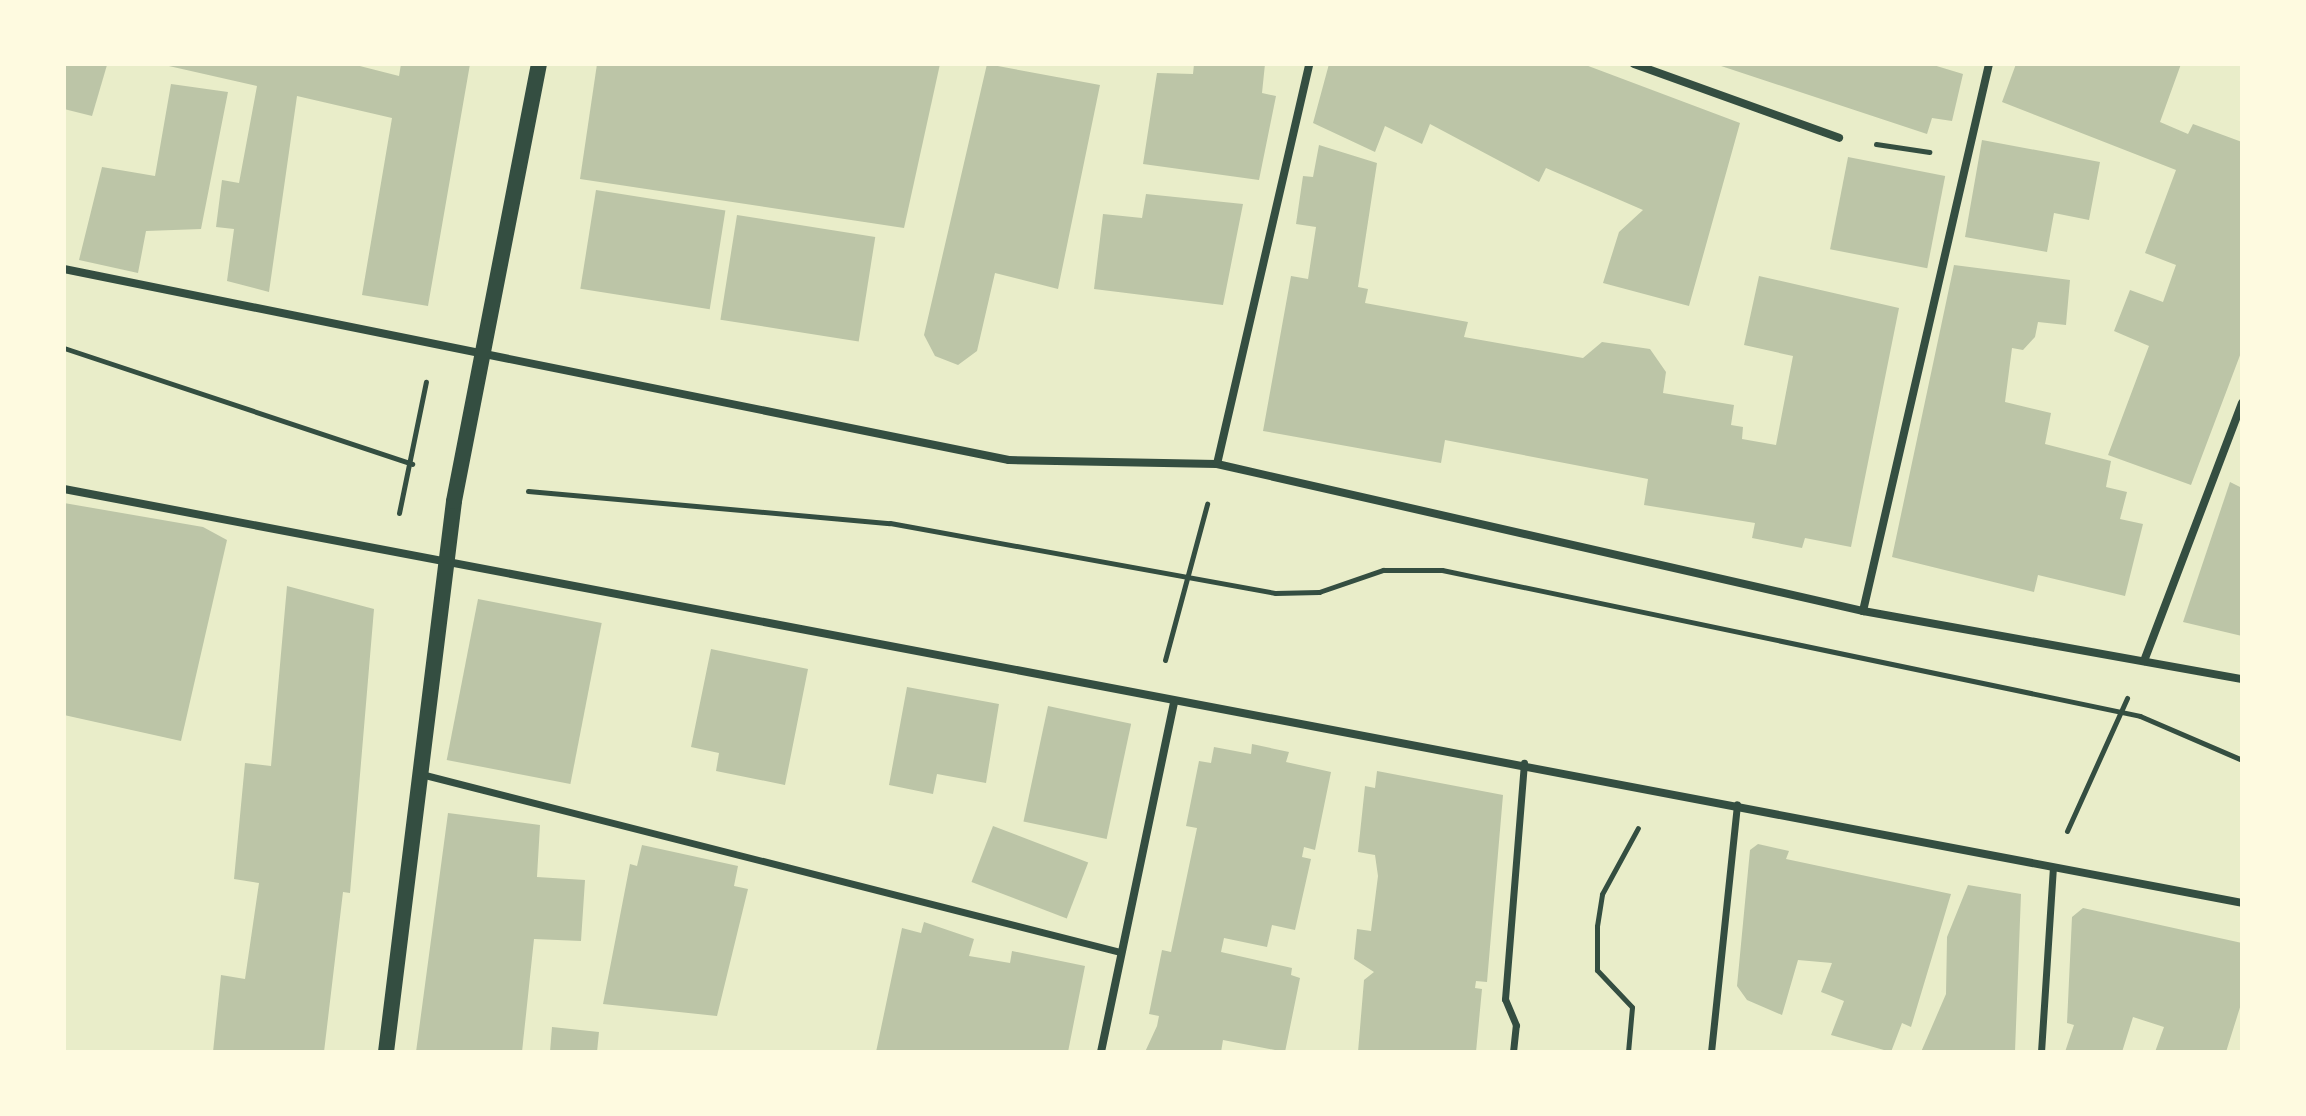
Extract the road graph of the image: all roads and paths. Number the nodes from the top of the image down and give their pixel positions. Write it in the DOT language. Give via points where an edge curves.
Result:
graph roads {
  1 [pos="539,64"];
  2 [pos="1309,64"];
  3 [pos="1634,64"];
  4 [pos="1989,64"];
  5 [pos="1839,138"];
  6 [pos="1968,159"];
  7 [pos="64,269"];
  8 [pos="432,346"];
  9 [pos="64,348"];
  10 [pos="481,354"];
  11 [pos="2242,403"];
  12 [pos="412,464"];
  13 [pos="1217,464"];
  14 [pos="64,489"];
  15 [pos="528,491"];
  16 [pos="389,550"];
  17 [pos="446,558"];
  18 [pos="1186,578"];
  19 [pos="1863,611"];
  20 [pos="1165,661"];
  21 [pos="2144,661"];
  22 [pos="2242,679"];
  23 [pos="1174,702"];
  24 [pos="2120,713"];
  25 [pos="2242,760"];
  26 [pos="1524,763"];
  27 [pos="419,773"];
  28 [pos="1658,788"];
  29 [pos="1737,803"];
  30 [pos="2053,867"];
  31 [pos="2242,903"];
  32 [pos="1120,952"];
  33 [pos="386,1052"];
  34 [pos="1101,1052"];
  35 [pos="1513,1052"];
  36 [pos="1628,1052"];
  37 [pos="1711,1052"];
  38 [pos="2041,1052"];
  1 -- 10 [label="main road"];
  2 -- 13 [label="street"];
  3 -- 5 [label="street"];
  4 -- 6 [label="street"];
  5 -- 6 [label="path"];
  6 -- 19 [label="street"];
  7 -- 8 [label="street"];
  8 -- 10 [label="street"];
  8 -- 12 [label="path"];
  9 -- 12 [label="path"];
  10 -- 13 [label="street" via="1009,460"];
  10 -- 17 [label="main road"];
  11 -- 21 [label="street"];
  12 -- 16 [label="path"];
  13 -- 18 [label="path"];
  13 -- 19 [label="street"];
  14 -- 16 [label="street"];
  15 -- 18 [label="path" via="890,523"];
  16 -- 17 [label="street"];
  17 -- 23 [label="street"];
  17 -- 27 [label="main road"];
  18 -- 20 [label="path"];
  18 -- 24 [label="path" via="1299,593 1383,570 1442,570"];
  19 -- 21 [label="street"];
  21 -- 22 [label="street"];
  21 -- 24 [label="path"];
  23 -- 26 [label="street"];
  23 -- 32 [label="street"];
  24 -- 25 [label="path"];
  24 -- 30 [label="path"];
  26 -- 28 [label="street"];
  26 -- 35 [label="street" via="1505,999 1516,1025"];
  27 -- 32 [label="street"];
  27 -- 33 [label="main road"];
  28 -- 29 [label="street"];
  28 -- 36 [label="path" via="1602,894 1597,926 1597,970 1632,1007"];
  29 -- 30 [label="street"];
  29 -- 37 [label="street"];
  30 -- 31 [label="street"];
  30 -- 38 [label="street"];
  32 -- 34 [label="street"];
}
